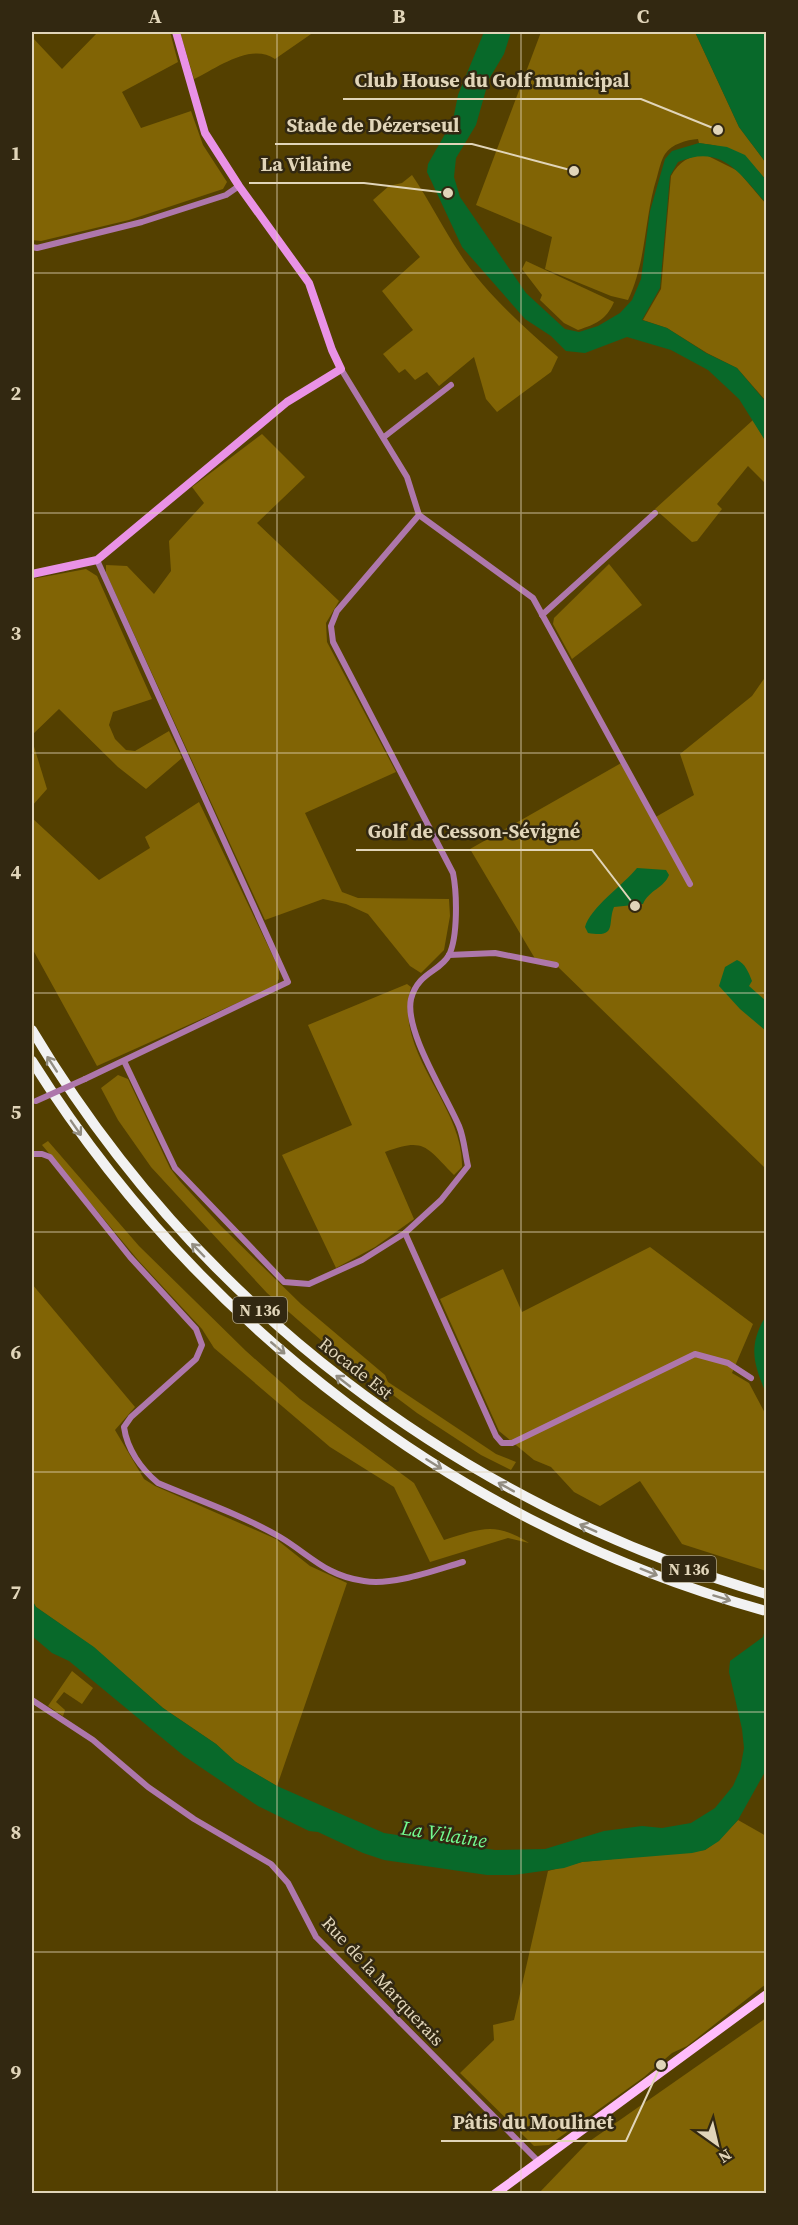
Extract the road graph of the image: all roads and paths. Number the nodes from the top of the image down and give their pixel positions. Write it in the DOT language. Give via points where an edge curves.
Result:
graph roads {
  1 [pos="176,32"];
  2 [pos="239,186"];
  3 [pos="32,247"];
  4 [pos="341,369"];
  5 [pos="451,385"];
  6 [pos="384,437"];
  7 [pos="655,513"];
  8 [pos="419,515"];
  9 [pos="97,560"];
  10 [pos="32,574"];
  11 [pos="542,615"];
  12 [pos="690,884"];
  13 [pos="449,955"];
  14 [pos="556,965"];
  15 [pos="32,1030"];
  16 [pos="124,1061"];
  17 [pos="32,1062"];
  18 [pos="34,1102"];
  19 [pos="32,1154"];
  20 [pos="405,1233"];
  21 [pos="751,1378"];
  22 [pos="463,1562"];
  23 [pos="764,1590"];
  24 [pos="762,1609"];
  25 [pos="32,1700"];
  26 [pos="766,1995"];
  27 [pos="539,2162"];
  28 [pos="495,2193"];
  1 -- 2 [label="street" via="205,133"];
  2 -- 3 [label="street" via="226,195 142,222"];
  2 -- 4 [label="street" via="309,283"];
  4 -- 6 [label="street"];
  4 -- 9 [label="street" via="287,402"];
  5 -- 6 [label="street"];
  6 -- 8 [label="street" via="407,477"];
  7 -- 11 [label="street"];
  8 -- 11 [label="street" via="532,598"];
  8 -- 13 [label="street" via="337,611 331,626 333,642 453,873 456,890"];
  9 -- 10 [label="street"];
  9 -- 16 [label="street" via="288,982"];
  11 -- 12 [label="street"];
  13 -- 14 [label="street" via="495,953"];
  13 -- 20 [label="street" via="420,979 411,1000 415,1031 459,1127 468,1166 441,1200"];
  23 -- 15 [label="highway, Rocade Est / N 136, one-way" via="619,1541 558,1514 407,1427 316,1359 181,1232 121,1161"];
  16 -- 18 [label="street, bridge"];
  16 -- 20 [label="street" via="175,1168 284,1282 309,1284 362,1260"];
  17 -- 24 [label="highway, Rocade Est / N 136, one-way" via="82,1137 141,1211 200,1276 266,1339 330,1392 475,1489 551,1529 688,1586"];
  19 -- 22 [label="street" via="50,1157 130,1257 196,1329 202,1345 196,1359 124,1427 133,1453 148,1475 280,1537 324,1569 345,1577 386,1581"];
  20 -- 21 [label="street" via="502,1443 512,1443 695,1354 728,1363"];
  25 -- 27 [label="street, Rue de la Marquerais" via="109,1752 148,1787 194,1819 271,1864 288,1883 316,1937"];
  26 -- 27 [label="main road"];
  27 -- 28 [label="main road"];
}
